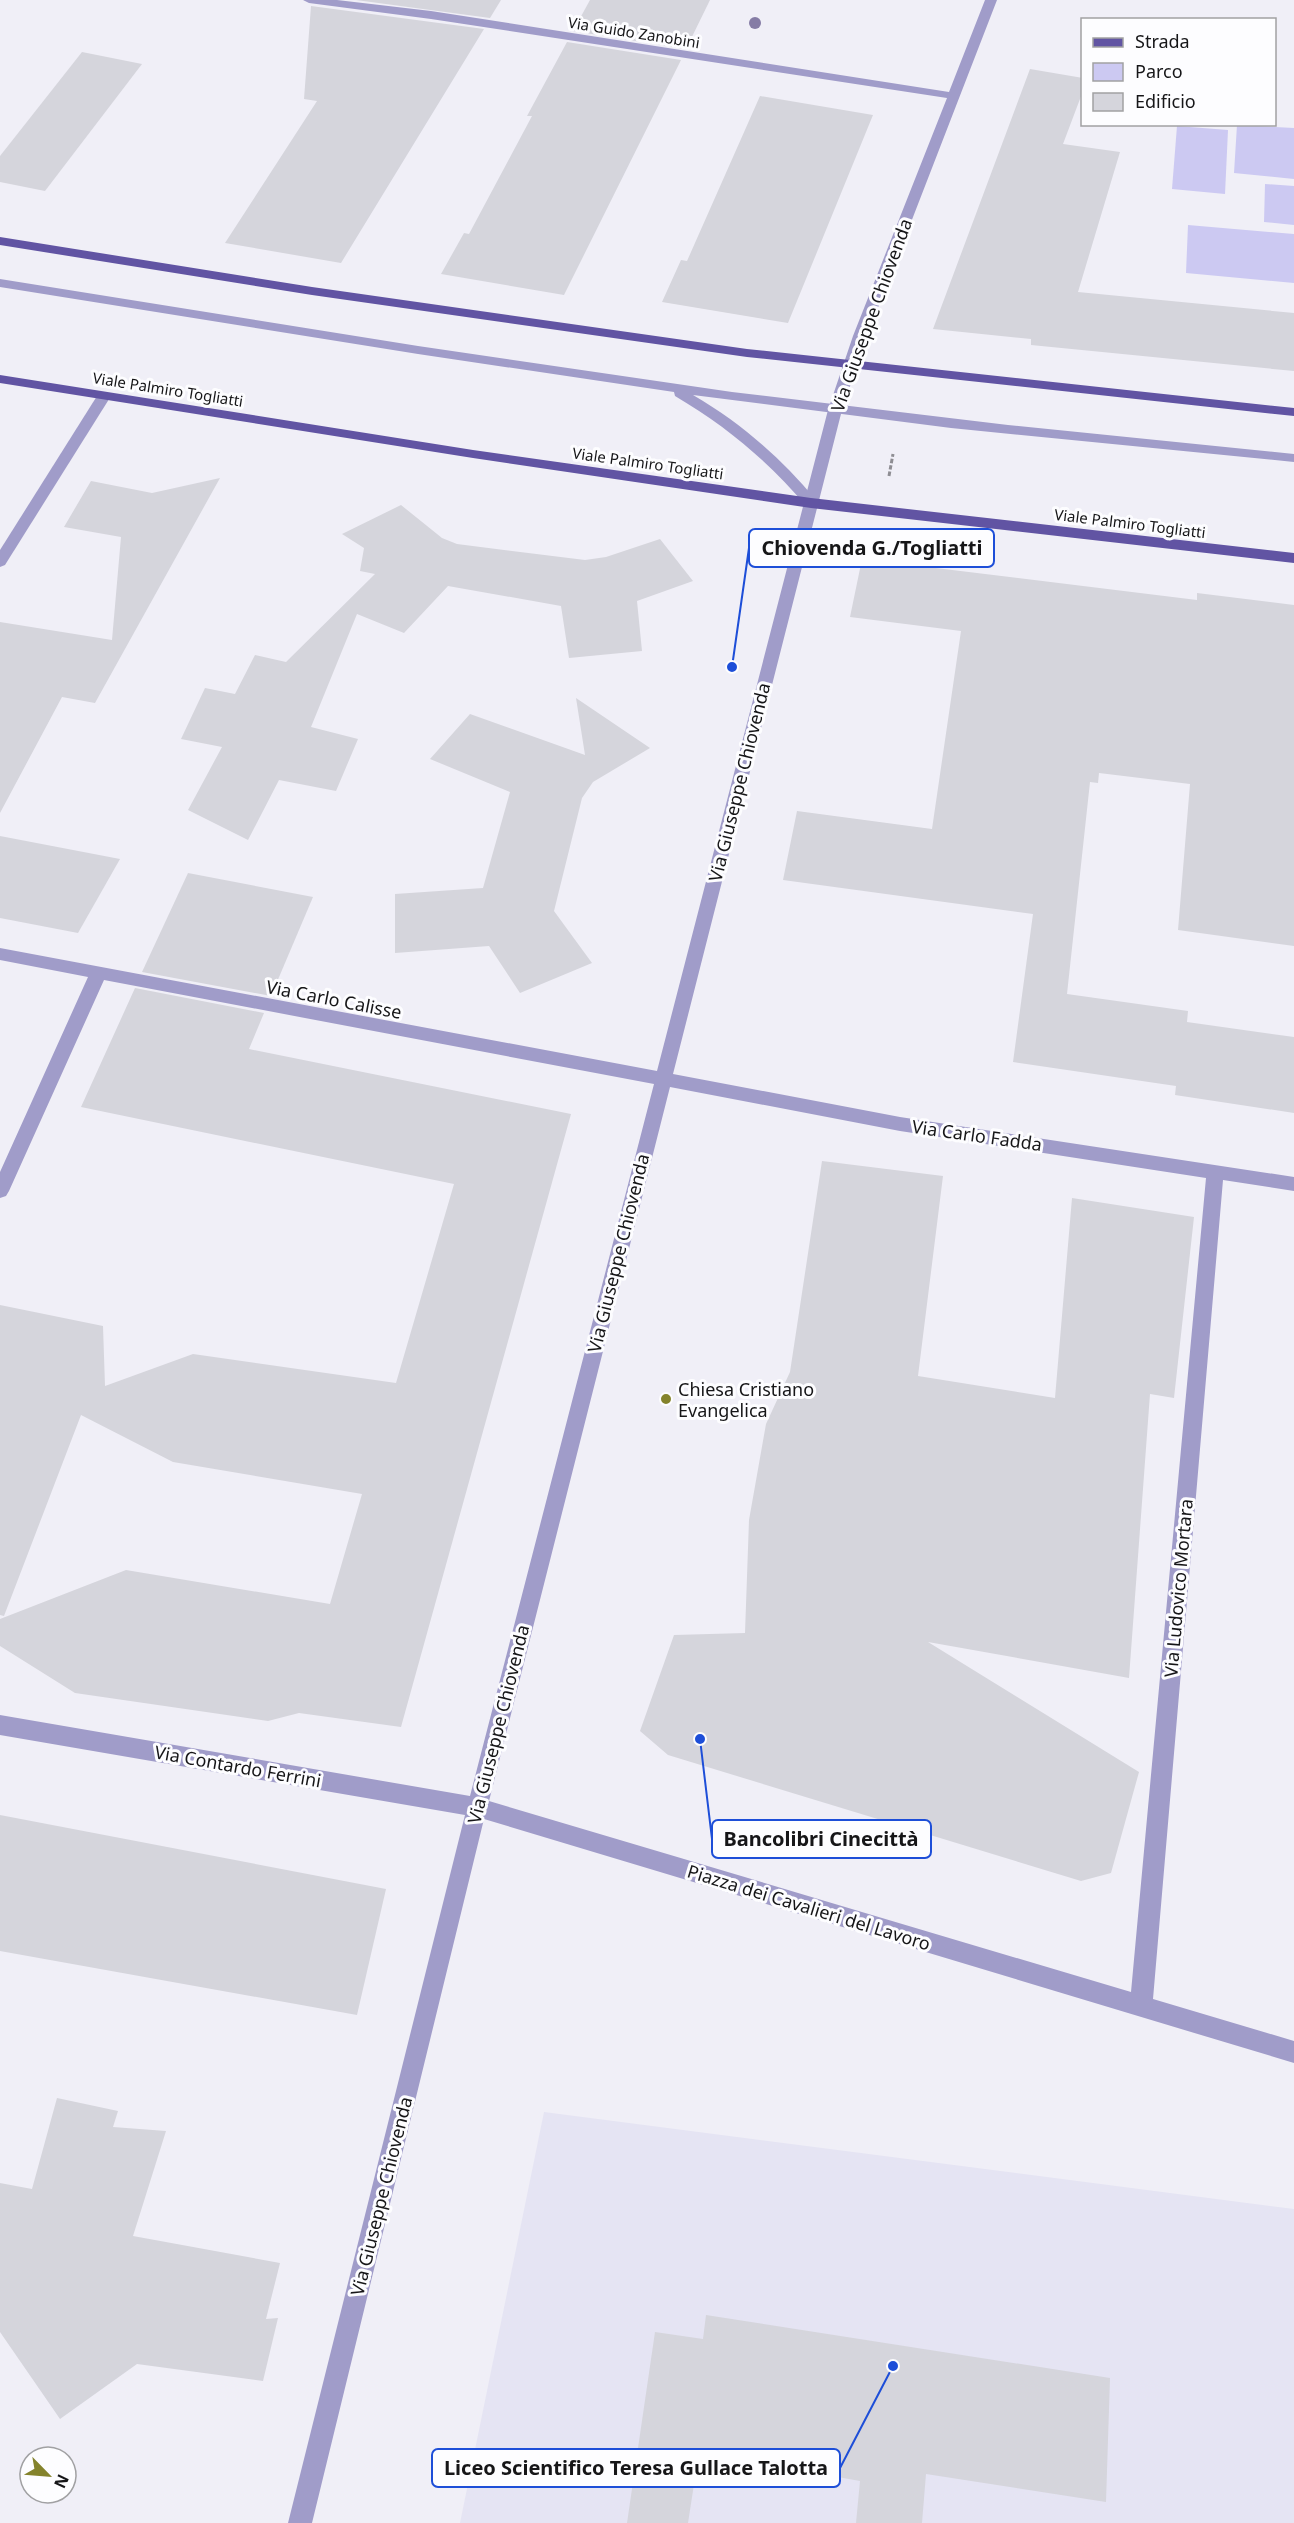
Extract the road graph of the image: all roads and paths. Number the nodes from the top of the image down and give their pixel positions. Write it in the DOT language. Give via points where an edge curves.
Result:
graph roads {
  1 [pos="309,0"];
  2 [pos="991,0"];
  3 [pos="954,96"];
  4 [pos="0,241"];
  5 [pos="0,284"];
  6 [pos="849,364"];
  7 [pos="0,379"];
  8 [pos="671,387"];
  9 [pos="104,396"];
  10 [pos="835,410"];
  11 [pos="1294,412"];
  12 [pos="894,451"];
  13 [pos="1294,458"];
  14 [pos="887,483"];
  15 [pos="811,503"];
  16 [pos="1294,558"];
  17 [pos="0,562"];
  18 [pos="0,954"];
  19 [pos="98,974"];
  20 [pos="662,1081"];
  21 [pos="1215,1170"];
  22 [pos="1294,1184"];
  23 [pos="0,1191"];
  24 [pos="0,1725"];
  25 [pos="477,1807"];
  26 [pos="1142,2006"];
  27 [pos="1294,2052"];
  28 [pos="300,2523"];
  1 -- 3 [label="street, Via Guido Zanobini" via="431,15"];
  2 -- 3 [label="street, Via Giuseppe Chiovenda"];
  3 -- 6 [label="street, Via Giuseppe Chiovenda"];
  4 -- 6 [label="main road" via="524,322"];
  5 -- 8 [label="street"];
  6 -- 10 [label="street, Via Giuseppe Chiovenda"];
  6 -- 11 [label="main road"];
  7 -- 9 [label="main road, Viale Palmiro Togliatti"];
  8 -- 10 [label="street"];
  8 -- 15 [label="street" via="741,430"];
  9 -- 15 [label="main road, Viale Palmiro Togliatti"];
  9 -- 17 [label="street"];
  10 -- 13 [label="street"];
  10 -- 15 [label="street, Via Giuseppe Chiovenda"];
  12 -- 14 [label="path"];
  15 -- 16 [label="main road, Viale Palmiro Togliatti"];
  15 -- 20 [label="street, Via Giuseppe Chiovenda"];
  18 -- 19 [label="street, Via Carlo Calisse"];
  19 -- 20 [label="street, Via Carlo Calisse"];
  19 -- 23 [label="street"];
  20 -- 21 [label="street, Via Carlo Fadda" via="900,1124"];
  20 -- 25 [label="street, Via Giuseppe Chiovenda"];
  21 -- 22 [label="street, Via Carlo Fadda"];
  21 -- 26 [label="street, Via Ludovico Mortara"];
  24 -- 25 [label="street, Via Contardo Ferrini"];
  25 -- 26 [label="street, Piazza dei Cavalieri del Lavoro"];
  25 -- 28 [label="street, Via Giuseppe Chiovenda"];
  26 -- 27 [label="street, Piazza dei Cavalieri del Lavoro"];
}
